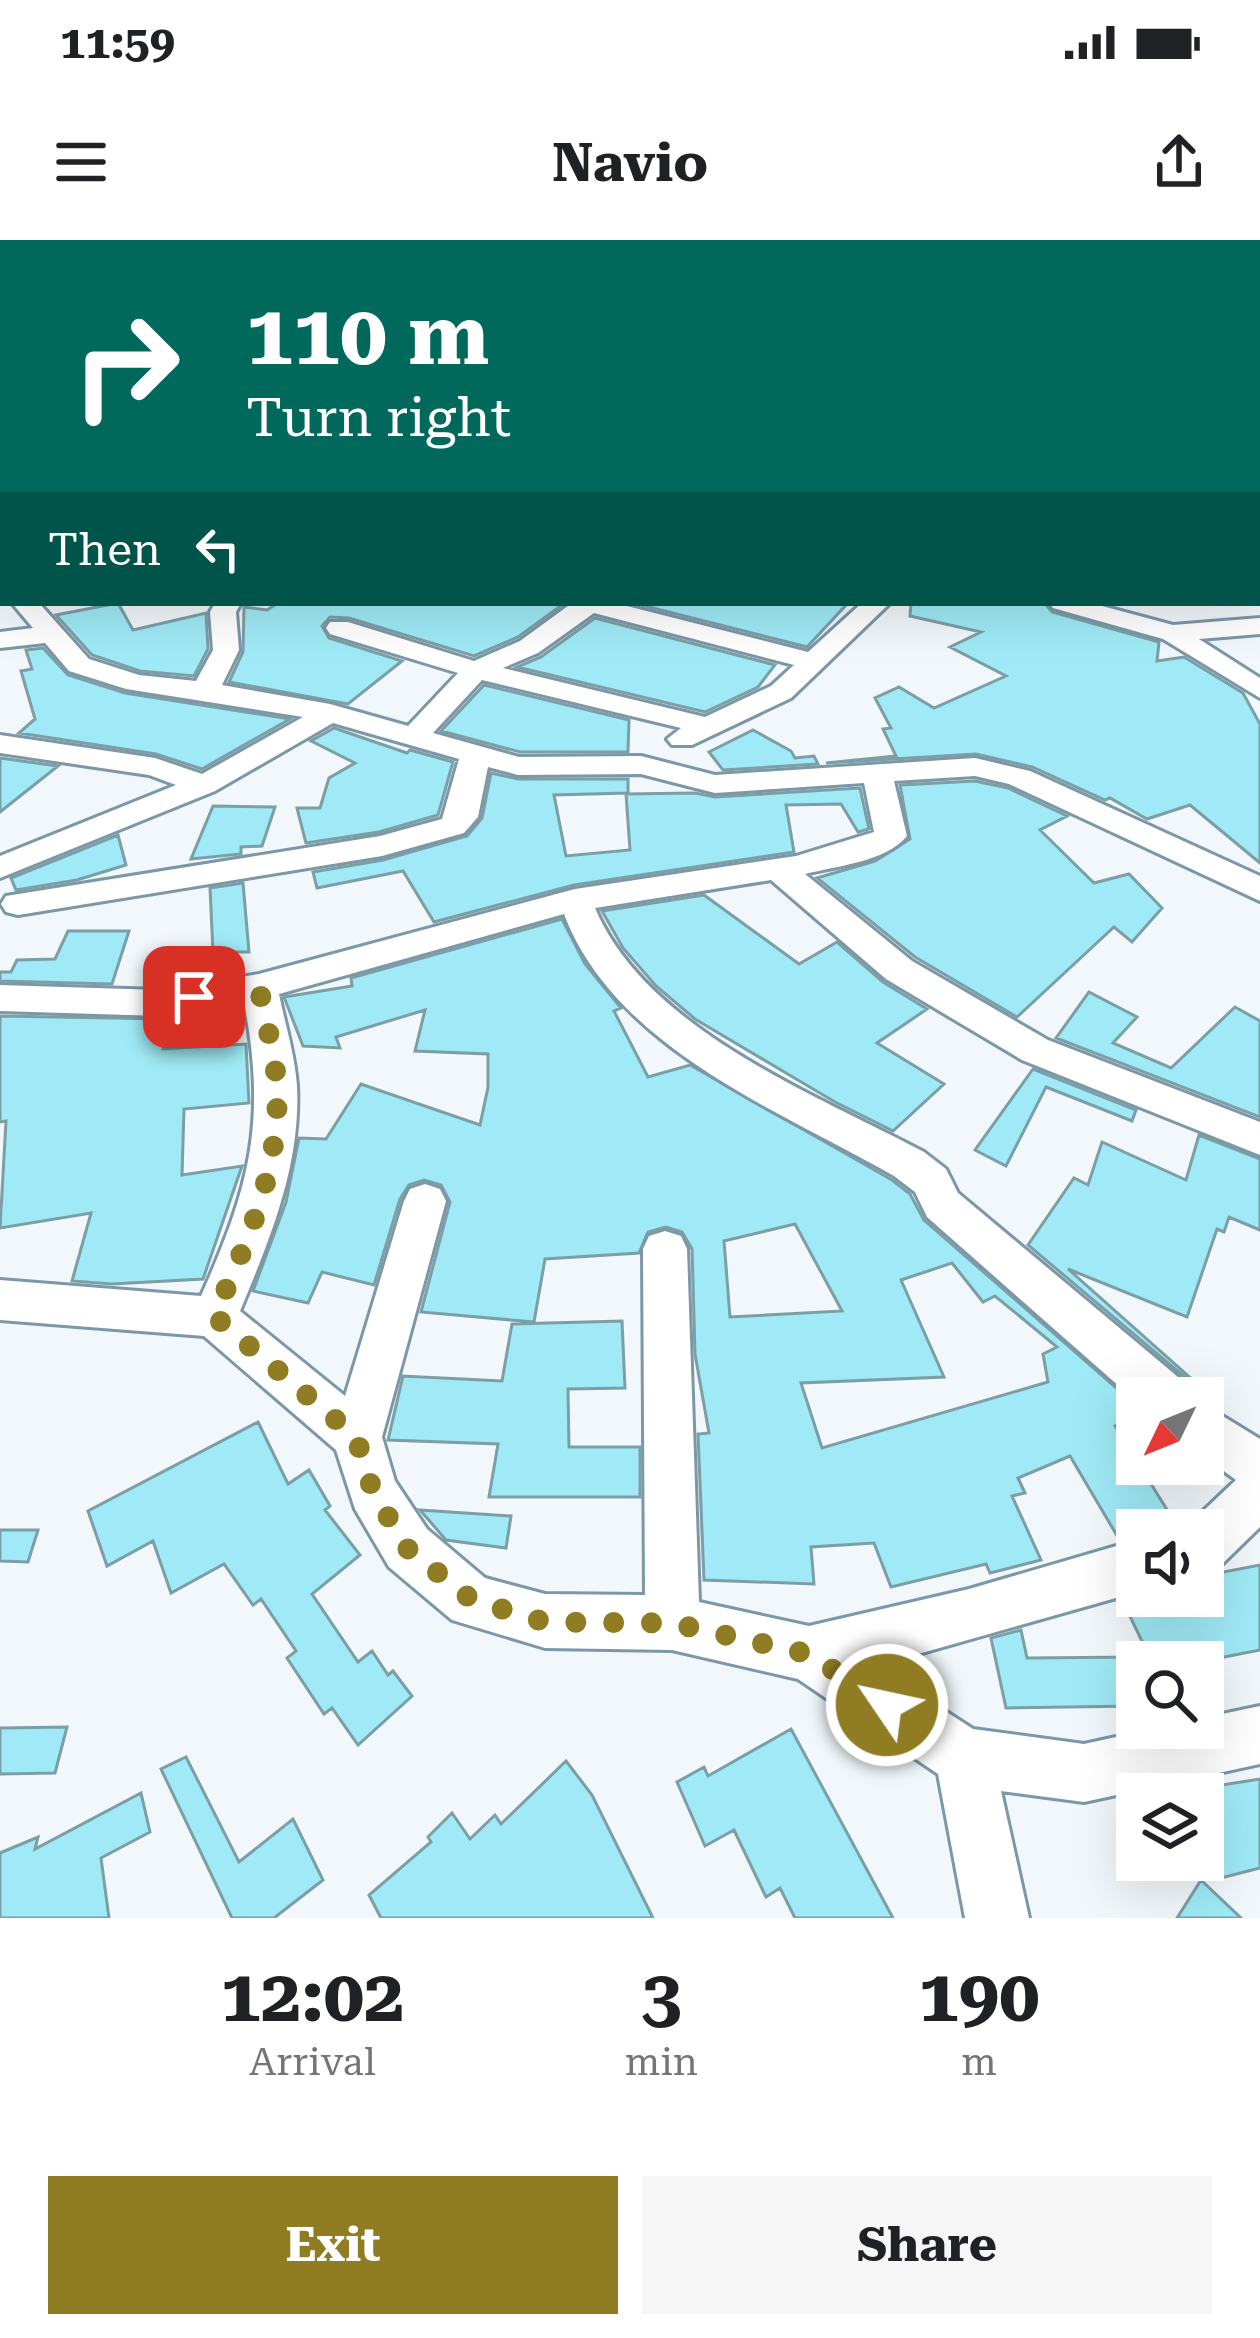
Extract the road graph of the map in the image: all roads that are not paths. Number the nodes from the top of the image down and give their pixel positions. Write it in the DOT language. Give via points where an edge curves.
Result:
graph roads {
  1 [pos="29,606"];
  2 [pos="226,606"];
  3 [pos="586,606"];
  4 [pos="597,606"];
  5 [pos="874,606"];
  6 [pos="1073,606"];
  7 [pos="1203,606"];
  8 [pos="1260,626"];
  9 [pos="339,628"];
  10 [pos="1172,633"];
  11 [pos="52,634"];
  12 [pos="0,640"];
  13 [pos="815,662"];
  14 [pos="476,670"];
  15 [pos="205,690"];
  16 [pos="1260,690"];
  17 [pos="330,713"];
  18 [pos="703,725"];
  19 [pos="416,734"];
  20 [pos="0,744"];
  21 [pos="475,756"];
  22 [pos="641,765"];
  23 [pos="878,777"];
  24 [pos="203,785"];
  25 [pos="0,868"];
  26 [pos="778,869"];
  27 [pos="1260,890"];
  28 [pos="575,900"];
  29 [pos="18,904"];
  30 [pos="259,987"];
  31 [pos="2,1006"];
  32 [pos="1260,1139"];
  33 [pos="425,1202"];
  34 [pos="665,1249"];
  35 [pos="0,1300"];
  36 [pos="214,1316"];
  37 [pos="1143,1377"];
  38 [pos="356,1437"];
  39 [pos="1224,1441"];
  40 [pos="1260,1468"];
  41 [pos="1260,1492"];
  42 [pos="1224,1526"];
  43 [pos="1116,1572"];
  44 [pos="672,1623"];
  45 [pos="809,1654"];
  46 [pos="1260,1735"];
  47 [pos="964,1757"];
  48 [pos="997,1918"];
  1 -- 11 [label="street"];
  2 -- 15 [label="street" via="226,650"];
  3 -- 14 [label="street" via="530,647"];
  4 -- 13 [label="street"];
  5 -- 13 [label="street"];
  6 -- 10 [label="street"];
  7 -- 10 [label="street"];
  8 -- 10 [label="street"];
  9 -- 14 [label="street"];
  10 -- 16 [label="street"];
  11 -- 12 [label="street"];
  11 -- 15 [label="street" via="79,665 136,683"];
  13 -- 18 [label="street" via="782,692"];
  14 -- 18 [label="street"];
  14 -- 19 [label="street"];
  15 -- 17 [label="street"];
  17 -- 19 [label="street"];
  17 -- 24 [label="street"];
  18 -- 22 [label="street"];
  19 -- 21 [label="street"];
  20 -- 24 [label="street" via="155,767"];
  21 -- 22 [label="street" via="518,766"];
  21 -- 29 [label="street" via="462,817 440,831"];
  22 -- 23 [label="street" via="715,784"];
  23 -- 26 [label="street" via="891,836"];
  23 -- 27 [label="street" via="975,767 1019,777"];
  24 -- 25 [label="street"];
  26 -- 28 [label="street"];
  26 -- 32 [label="street" via="899,970 1035,1050"];
  28 -- 30 [label="street"];
  28 -- 37 [label="street" via="593,945 658,1016 716,1058 909,1164 931,1181 942,1205"];
  30 -- 31 [label="street" via="160,1003"];
  30 -- 36 [label="street" via="277,1087 271,1166"];
  33 -- 38 [label="street"];
  34 -- 44 [label="street"];
  35 -- 36 [label="street"];
  36 -- 38 [label="street"];
  38 -- 44 [label="street" via="373,1492 408,1549 472,1600 545,1622"];
  39 -- 40 [label="street"];
  41 -- 42 [label="street"];
  43 -- 45 [label="street"];
  44 -- 45 [label="street"];
  45 -- 47 [label="street"];
  46 -- 47 [label="street" via="1084,1773"];
  47 -- 48 [label="street"];
}
